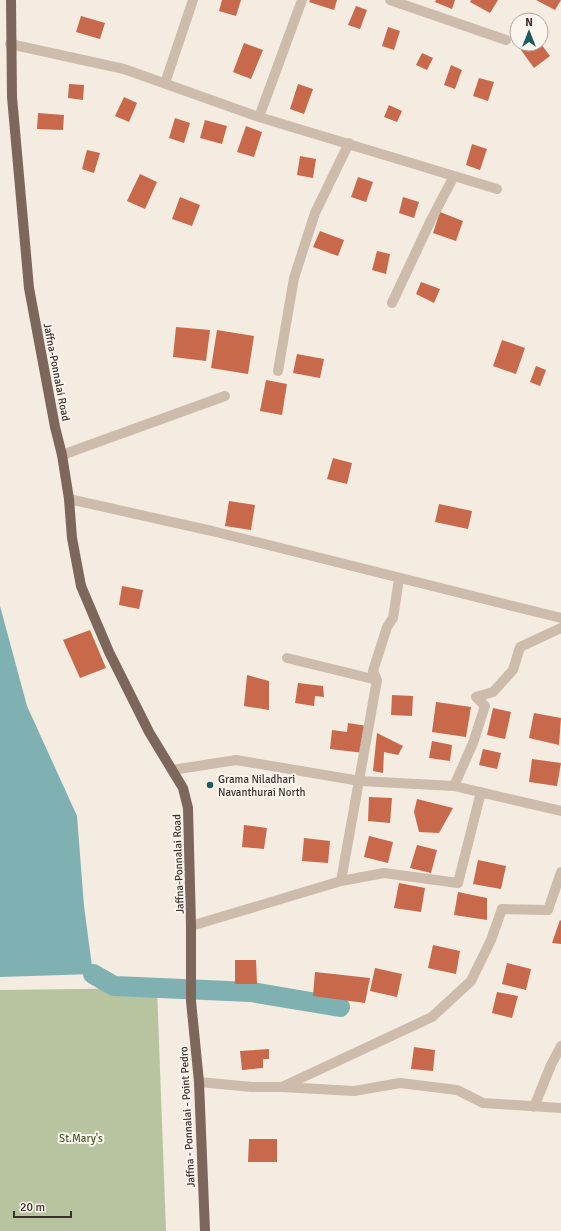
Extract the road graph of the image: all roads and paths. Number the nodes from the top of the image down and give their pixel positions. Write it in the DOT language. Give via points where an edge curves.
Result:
graph roads {
  1 [pos="11,0"];
  2 [pos="193,0"];
  3 [pos="302,0"];
  4 [pos="390,0"];
  5 [pos="506,40"];
  6 [pos="10,44"];
  7 [pos="165,83"];
  8 [pos="259,117"];
  9 [pos="349,143"];
  10 [pos="454,176"];
  11 [pos="497,189"];
  12 [pos="392,303"];
  13 [pos="278,371"];
  14 [pos="225,396"];
  15 [pos="62,454"];
  16 [pos="69,499"];
  17 [pos="399,579"];
  18 [pos="561,618"];
  19 [pos="561,628"];
  20 [pos="287,658"];
  21 [pos="377,680"];
  22 [pos="172,770"];
  23 [pos="360,781"];
  24 [pos="454,786"];
  25 [pos="481,792"];
  26 [pos="561,811"];
  27 [pos="561,872"];
  28 [pos="341,881"];
  29 [pos="191,926"];
  30 [pos="191,1001"];
  31 [pos="561,1046"];
  32 [pos="199,1082"];
  33 [pos="282,1087"];
  34 [pos="534,1107"];
  35 [pos="561,1108"];
  36 [pos="205,1231"];
  1 -- 6 [label="main road, Jaffna-Ponnalai Road"];
  2 -- 7 [label="street"];
  3 -- 8 [label="street"];
  4 -- 5 [label="street"];
  6 -- 7 [label="street" via="124,69"];
  6 -- 15 [label="main road, Jaffna-Ponnalai Road" via="13,111 29,288"];
  7 -- 8 [label="street"];
  8 -- 9 [label="street"];
  9 -- 10 [label="street"];
  9 -- 13 [label="street" via="315,213 294,278"];
  10 -- 11 [label="street"];
  10 -- 12 [label="street"];
  14 -- 15 [label="street"];
  15 -- 16 [label="main road, Jaffna-Ponnalai Road"];
  16 -- 17 [label="street" via="212,531"];
  16 -- 22 [label="main road, Jaffna-Ponnalai Road" via="72,538 81,586 109,652 149,732"];
  17 -- 18 [label="street"];
  17 -- 21 [label="street" via="393,618 387,628 373,671"];
  19 -- 24 [label="street" via="520,647 512,670 493,692 476,697 485,706 474,743"];
  20 -- 21 [label="street"];
  21 -- 23 [label="street"];
  22 -- 23 [label="street" via="236,760"];
  22 -- 29 [label="main road, Jaffna-Ponnalai Road" via="183,788 188,808"];
  23 -- 24 [label="street"];
  23 -- 28 [label="street"];
  24 -- 25 [label="street"];
  25 -- 26 [label="street"];
  25 -- 28 [label="street" via="458,883 384,873"];
  27 -- 33 [label="street" via="548,910 502,909 491,940 471,981 432,1018"];
  28 -- 29 [label="street"];
  29 -- 30 [label="main road, Jaffna-Ponnalai Road"];
  30 -- 32 [label="main road, Jaffna - Ponnalai - Point Pedro"];
  31 -- 34 [label="street"];
  32 -- 33 [label="street"];
  32 -- 36 [label="main road, Jaffna - Ponnalai - Point Pedro"];
  33 -- 34 [label="street" via="354,1091 400,1082 457,1090 483,1104"];
  34 -- 35 [label="street"];
}
